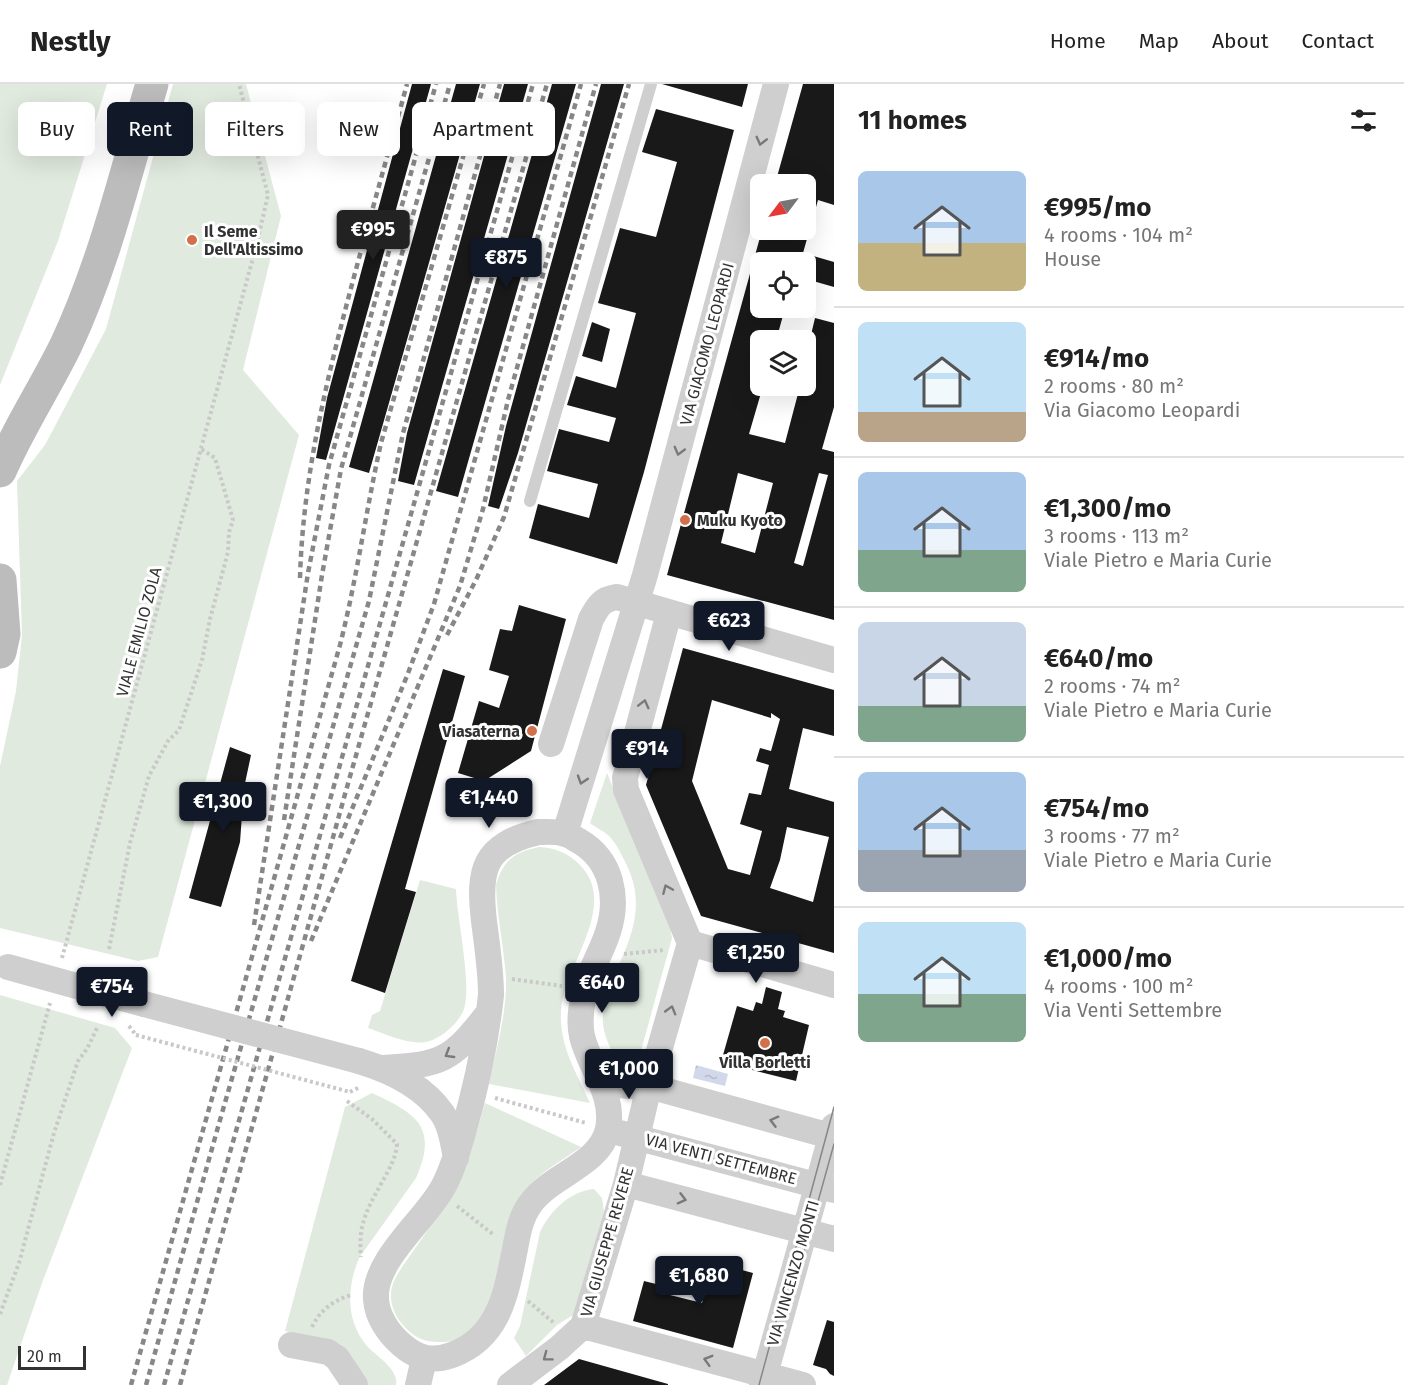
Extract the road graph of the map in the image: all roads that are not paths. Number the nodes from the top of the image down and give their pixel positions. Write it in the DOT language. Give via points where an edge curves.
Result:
graph roads {
  1 [pos="152,84"];
  2 [pos="651,84"];
  3 [pos="776,84"];
  4 [pos="7,450"];
  5 [pos="0,471"];
  6 [pos="530,501"];
  7 [pos="0,580"];
  8 [pos="636,603"];
  9 [pos="669,613"];
  10 [pos="0,652"];
  11 [pos="834,660"];
  12 [pos="551,744"];
  13 [pos="565,833"];
  14 [pos="680,946"];
  15 [pos="4,966"];
  16 [pos="834,985"];
  17 [pos="489,1012"];
  18 [pos="371,1065"];
  19 [pos="599,1076"];
  20 [pos="649,1086"];
  21 [pos="597,1127"];
  22 [pos="833,1133"];
  23 [pos="637,1137"];
  24 [pos="456,1158"];
  25 [pos="626,1184"];
  26 [pos="826,1188"];
  27 [pos="805,1231"];
  28 [pos="834,1239"];
  29 [pos="583,1326"];
  30 [pos="300,1340"];
  31 [pos="424,1359"];
  32 [pos="764,1380"];
  33 [pos="355,1385"];
  34 [pos="418,1385"];
  35 [pos="510,1385"];
  36 [pos="803,1385"];
  1 -- 4 [label="street" via="101,256 66,345"];
  2 -- 6 [label="lane"];
  3 -- 8 [label="street, VIA GIACOMO LEOPARDI, one-way"];
  4 -- 5 [label="street"];
  7 -- 10 [label="street" via="4,634"];
  8 -- 9 [label="street"];
  8 -- 12 [label="street" via="617,597 598,605"];
  8 -- 13 [label="street, VIA GIACOMO LEOPARDI, one-way"];
  9 -- 11 [label="street"];
  14 -- 9 [label="street, one-way" via="625,778"];
  13 -- 17 [label="street" via="522,836 506,843 486,866 481,884 491,978"];
  13 -- 19 [label="street" via="599,858 614,892 608,932 584,991 580,1013 581,1035"];
  14 -- 16 [label="street"];
  20 -- 14 [label="street, one-way"];
  15 -- 18 [label="street, bridge"];
  17 -- 18 [label="street, one-way" via="453,1053 412,1066"];
  17 -- 24 [label="street" via="474,1093"];
  18 -- 24 [label="street" via="413,1086 442,1113"];
  19 -- 20 [label="street" via="619,1086"];
  19 -- 21 [label="street" via="607,1097"];
  22 -- 20 [label="street, one-way"];
  20 -- 23 [label="street"];
  21 -- 23 [label="street, VIA VENTI SETTEMBRE"];
  21 -- 31 [label="street" via="596,1151 540,1192 523,1215 506,1292 488,1330 456,1354"];
  22 -- 26 [label="street, VIA VINCENZO MONTI"];
  23 -- 25 [label="street, VIA GIUSEPPE REVERE"];
  23 -- 26 [label="street, VIA VENTI SETTEMBRE"];
  24 -- 31 [label="street" via="441,1192 390,1258 376,1286 376,1301 387,1329 408,1350"];
  25 -- 27 [label="street, one-way"];
  25 -- 29 [label="street, VIA GIUSEPPE REVERE"];
  26 -- 27 [label="street, VIA VINCENZO MONTI"];
  27 -- 28 [label="street"];
  27 -- 32 [label="street, VIA VINCENZO MONTI"];
  32 -- 29 [label="street, one-way"];
  29 -- 35 [label="street, VIA GIUSEPPE REVERE, one-way"];
  30 -- 33 [label="street" via="337,1358"];
  31 -- 34 [label="street"];
  32 -- 36 [label="street"];
}
